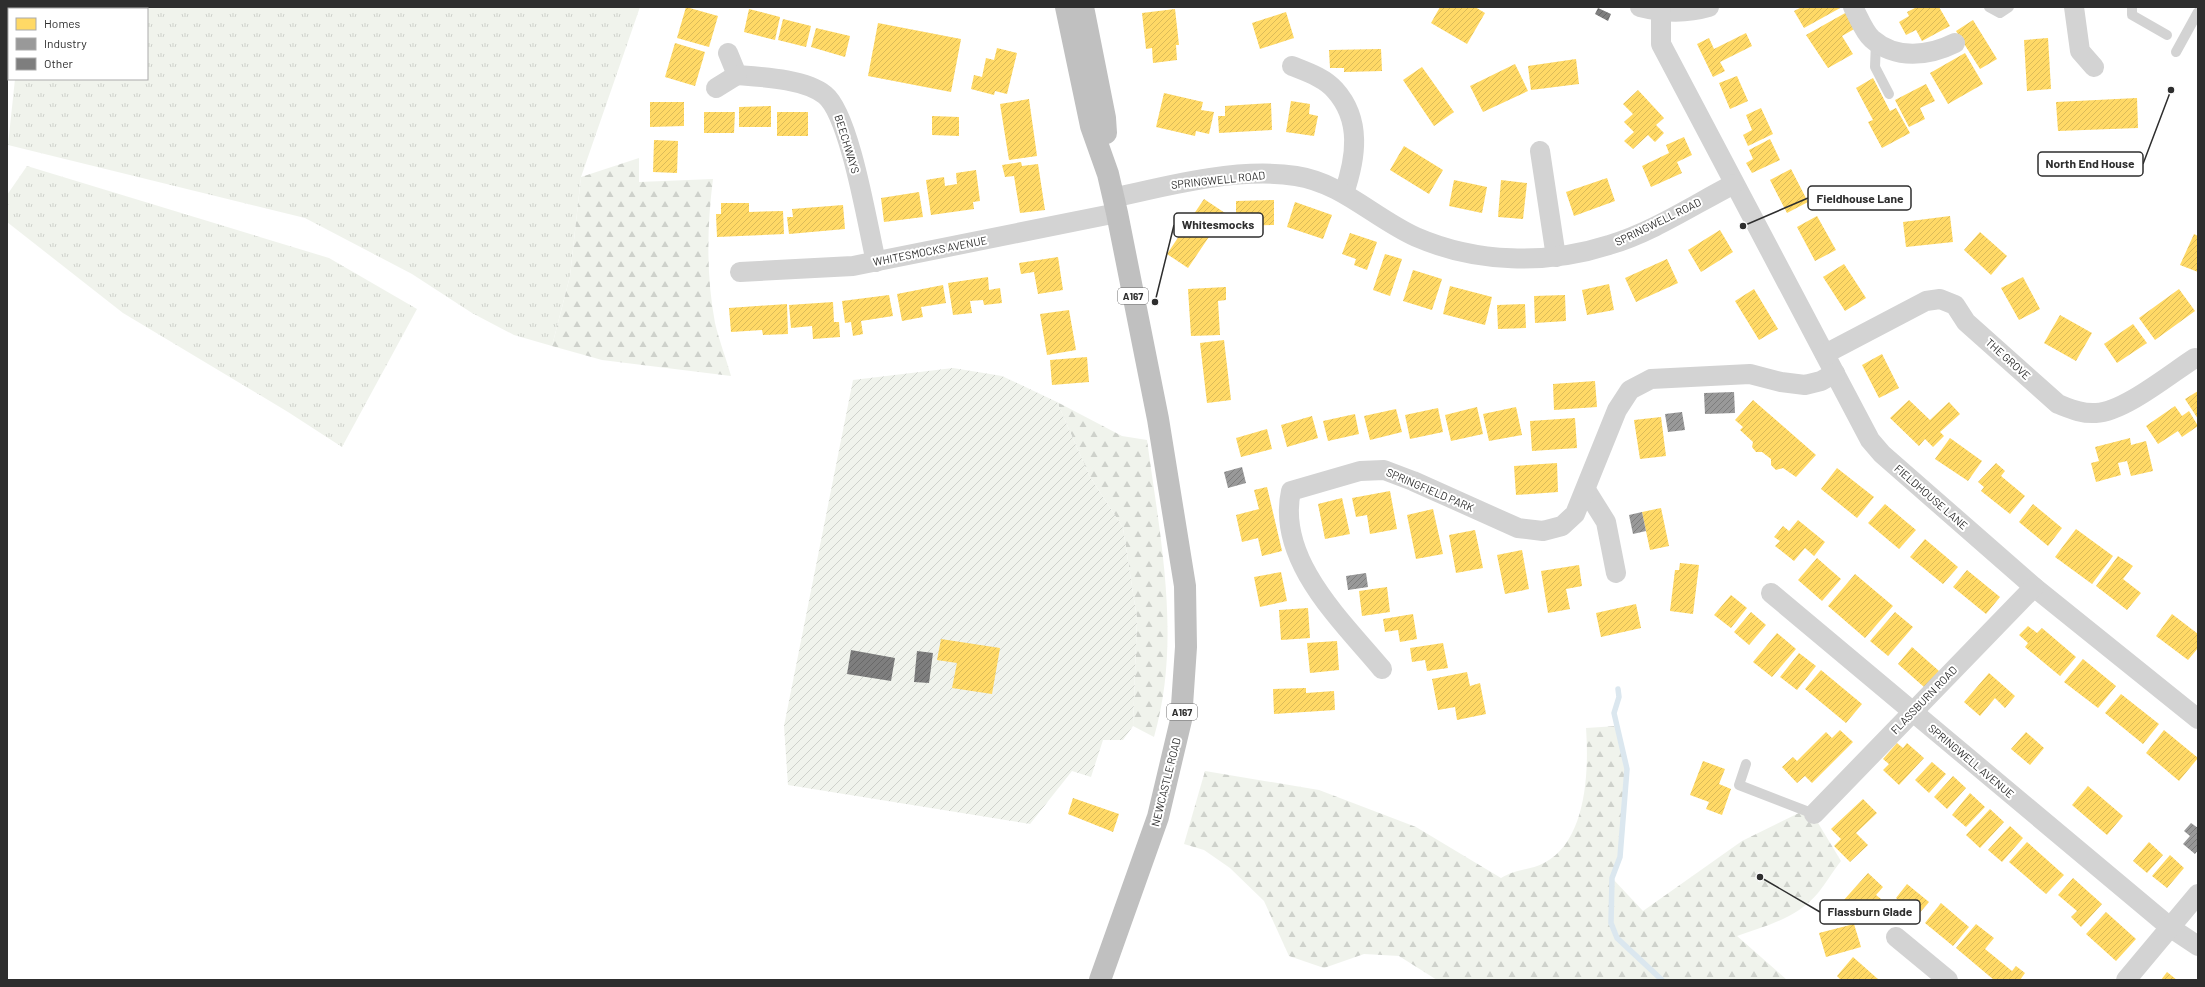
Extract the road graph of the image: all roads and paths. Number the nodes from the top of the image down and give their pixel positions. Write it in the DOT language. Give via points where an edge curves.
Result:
graph roads {
  1 [pos="1066,7"];
  2 [pos="1083,7"];
  3 [pos="1640,7"];
  4 [pos="1710,7"];
  5 [pos="1853,7"];
  6 [pos="1990,7"];
  7 [pos="2008,7"];
  8 [pos="2074,7"];
  9 [pos="2132,7"];
  10 [pos="1661,12"];
  11 [pos="2198,12"];
  12 [pos="2167,36"];
  13 [pos="1876,42"];
  14 [pos="1955,44"];
  15 [pos="2176,52"];
  16 [pos="728,53"];
  17 [pos="1292,66"];
  18 [pos="2094,67"];
  19 [pos="737,75"];
  20 [pos="716,88"];
  21 [pos="1889,94"];
  22 [pos="1540,151"];
  23 [pos="1108,174"];
  24 [pos="1734,184"];
  25 [pos="1344,193"];
  26 [pos="1115,205"];
  27 [pos="1556,257"];
  28 [pos="876,262"];
  29 [pos="740,272"];
  30 [pos="1825,354"];
  31 [pos="2195,358"];
  32 [pos="1835,373"];
  33 [pos="1586,490"];
  34 [pos="1616,573"];
  35 [pos="2034,587"];
  36 [pos="1771,593"];
  37 [pos="1382,669"];
  38 [pos="1912,712"];
  39 [pos="2198,719"];
  40 [pos="1746,764"];
  41 [pos="1814,814"];
  42 [pos="2198,894"];
  43 [pos="2171,928"];
  44 [pos="1896,937"];
  45 [pos="2198,946"];
  46 [pos="1100,980"];
  47 [pos="1948,980"];
  48 [pos="2126,980"];
  1 -- 23 [label="highway, A167" via="1091,126"];
  2 -- 23 [label="highway, A167" via="1105,118"];
  3 -- 10 [label="street"];
  4 -- 10 [label="street" via="1682,12"];
  5 -- 13 [label="street"];
  6 -- 7 [label="lane" via="2000,13"];
  8 -- 18 [label="street" via="2080,51"];
  9 -- 12 [label="lane" via="2132,15"];
  10 -- 24 [label="street, FIELDHOUSE LANE" via="1661,44"];
  11 -- 15 [label="lane"];
  13 -- 14 [label="street" via="1889,50 1912,54 1937,52"];
  13 -- 21 [label="lane" via="1875,67"];
  16 -- 19 [label="street"];
  17 -- 25 [label="street" via="1319,78 1335,90 1354,125 1355,149"];
  19 -- 20 [label="street"];
  19 -- 28 [label="street, BEECHWAYS" via="766,77 814,89 825,96 835,108 854,164"];
  22 -- 27 [label="street"];
  23 -- 26 [label="highway, A167"];
  24 -- 27 [label="street, SPRINGWELL ROAD" via="1641,232 1610,245"];
  24 -- 30 [label="street, FIELDHOUSE LANE"];
  25 -- 26 [label="street, SPRINGWELL ROAD" via="1322,183 1296,176 1257,174 1194,181"];
  25 -- 27 [label="street, SPRINGWELL ROAD" via="1386,222 1417,237 1447,247 1490,257"];
  26 -- 28 [label="street, WHITESMOCKS AVENUE"];
  26 -- 46 [label="highway, NEWCASTLE ROAD / A167" via="1160,432 1185,586 1186,647 1181,720 1158,817"];
  28 -- 29 [label="street, WHITESMOCKS AVENUE" via="852,266"];
  30 -- 31 [label="street, THE GROVE" via="1926,300 1940,299 1954,305 1966,322 2058,404 2076,412 2097,414 2119,408"];
  30 -- 32 [label="street, FIELDHOUSE LANE"];
  32 -- 33 [label="street, SPRINGFIELD PARK" via="1821,381 1805,385 1750,374 1651,379 1630,390 1617,410"];
  32 -- 35 [label="street, FIELDHOUSE LANE" via="1870,440 1882,454"];
  33 -- 34 [label="street" via="1606,522"];
  33 -- 37 [label="street, SPRINGFIELD PARK" via="1575,514 1562,526 1542,531 1531,531 1505,523 1384,470 1360,471 1291,491 1288,504 1300,562 1311,583"];
  35 -- 38 [label="street, FLASSBURN ROAD"];
  35 -- 39 [label="street, FIELDHOUSE LANE"];
  36 -- 38 [label="street, SPRINGWELL AVENUE"];
  38 -- 41 [label="street, FLASSBURN ROAD"];
  38 -- 43 [label="street, SPRINGWELL AVENUE"];
  40 -- 41 [label="lane" via="1739,785"];
  42 -- 43 [label="street"];
  43 -- 45 [label="street, SPRINGWELL AVENUE"];
  43 -- 48 [label="street"];
  44 -- 47 [label="street"];
}
